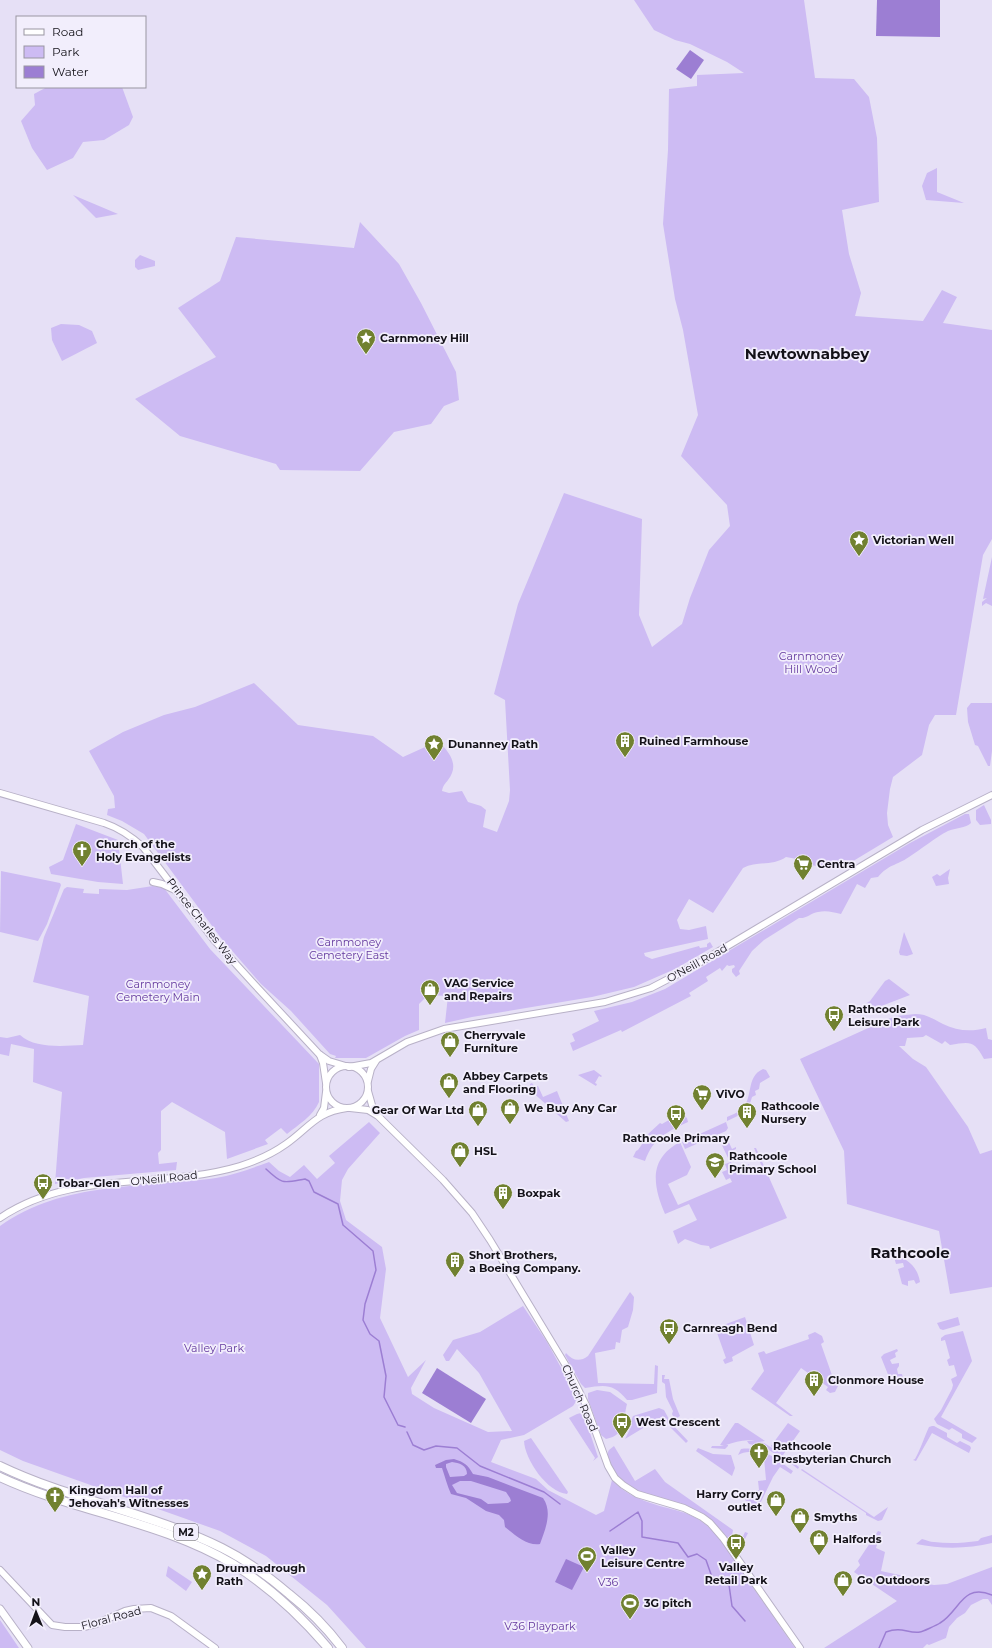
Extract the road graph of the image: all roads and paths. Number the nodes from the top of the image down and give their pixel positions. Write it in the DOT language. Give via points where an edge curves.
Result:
graph roads {
  1 [pos="0,793"];
  2 [pos="992,796"];
  3 [pos="153,882"];
  4 [pos="176,890"];
  5 [pos="319,1054"];
  6 [pos="376,1061"];
  7 [pos="349,1067"];
  8 [pos="327,1087"];
  9 [pos="368,1087"];
  10 [pos="348,1108"];
  11 [pos="378,1116"];
  12 [pos="319,1117"];
  13 [pos="0,1218"];
  14 [pos="0,1466"];
  15 [pos="0,1476"];
  16 [pos="0,1570"];
  17 [pos="0,1609"];
  18 [pos="28,1648"];
  19 [pos="215,1648"];
  20 [pos="328,1648"];
  21 [pos="342,1648"];
  22 [pos="800,1648"];
  1 -- 4 [label="street, Prince Charles Way" via="114,827 143,847"];
  2 -- 6 [label="street, O'Neill Road" via="922,830 699,963 651,988 605,1002 444,1029 407,1042"];
  3 -- 4 [label="street"];
  4 -- 5 [label="street, Prince Charles Way" via="238,967"];
  5 -- 7 [label="street, Prince Charles Way" via="329,1061"];
  5 -- 8 [label="street, Prince Charles Way" via="324,1063"];
  6 -- 7 [label="street, O'Neill Road"];
  6 -- 9 [label="street" via="371,1069"];
  7 -- 8 [label="street" via="335,1070 329,1078"];
  7 -- 9 [label="street" via="362,1072"];
  8 -- 10 [label="street" via="334,1103"];
  8 -- 12 [label="street" via="324,1108"];
  9 -- 10 [label="street" via="362,1102"];
  9 -- 11 [label="street, Church Road" via="372,1105"];
  10 -- 11 [label="street, Church Road" via="368,1110"];
  10 -- 12 [label="street, O'Neill Road"];
  11 -- 22 [label="street, Church Road" via="443,1180 472,1213 490,1240 573,1379 615,1478 637,1494 684,1508 702,1517 715,1528"];
  12 -- 13 [label="street, O'Neill Road" via="278,1149 242,1165 199,1174 66,1190 36,1198"];
  14 -- 21 [label="highway, M2" via="51,1487 180,1530 222,1548 257,1568 291,1595"];
  15 -- 20 [label="highway, M2" via="42,1493 187,1542 218,1556 284,1600"];
  16 -- 19 [label="street, Floral Road" via="52,1625 84,1627 125,1611 151,1608 171,1616"];
  17 -- 18 [label="main road"];
}
